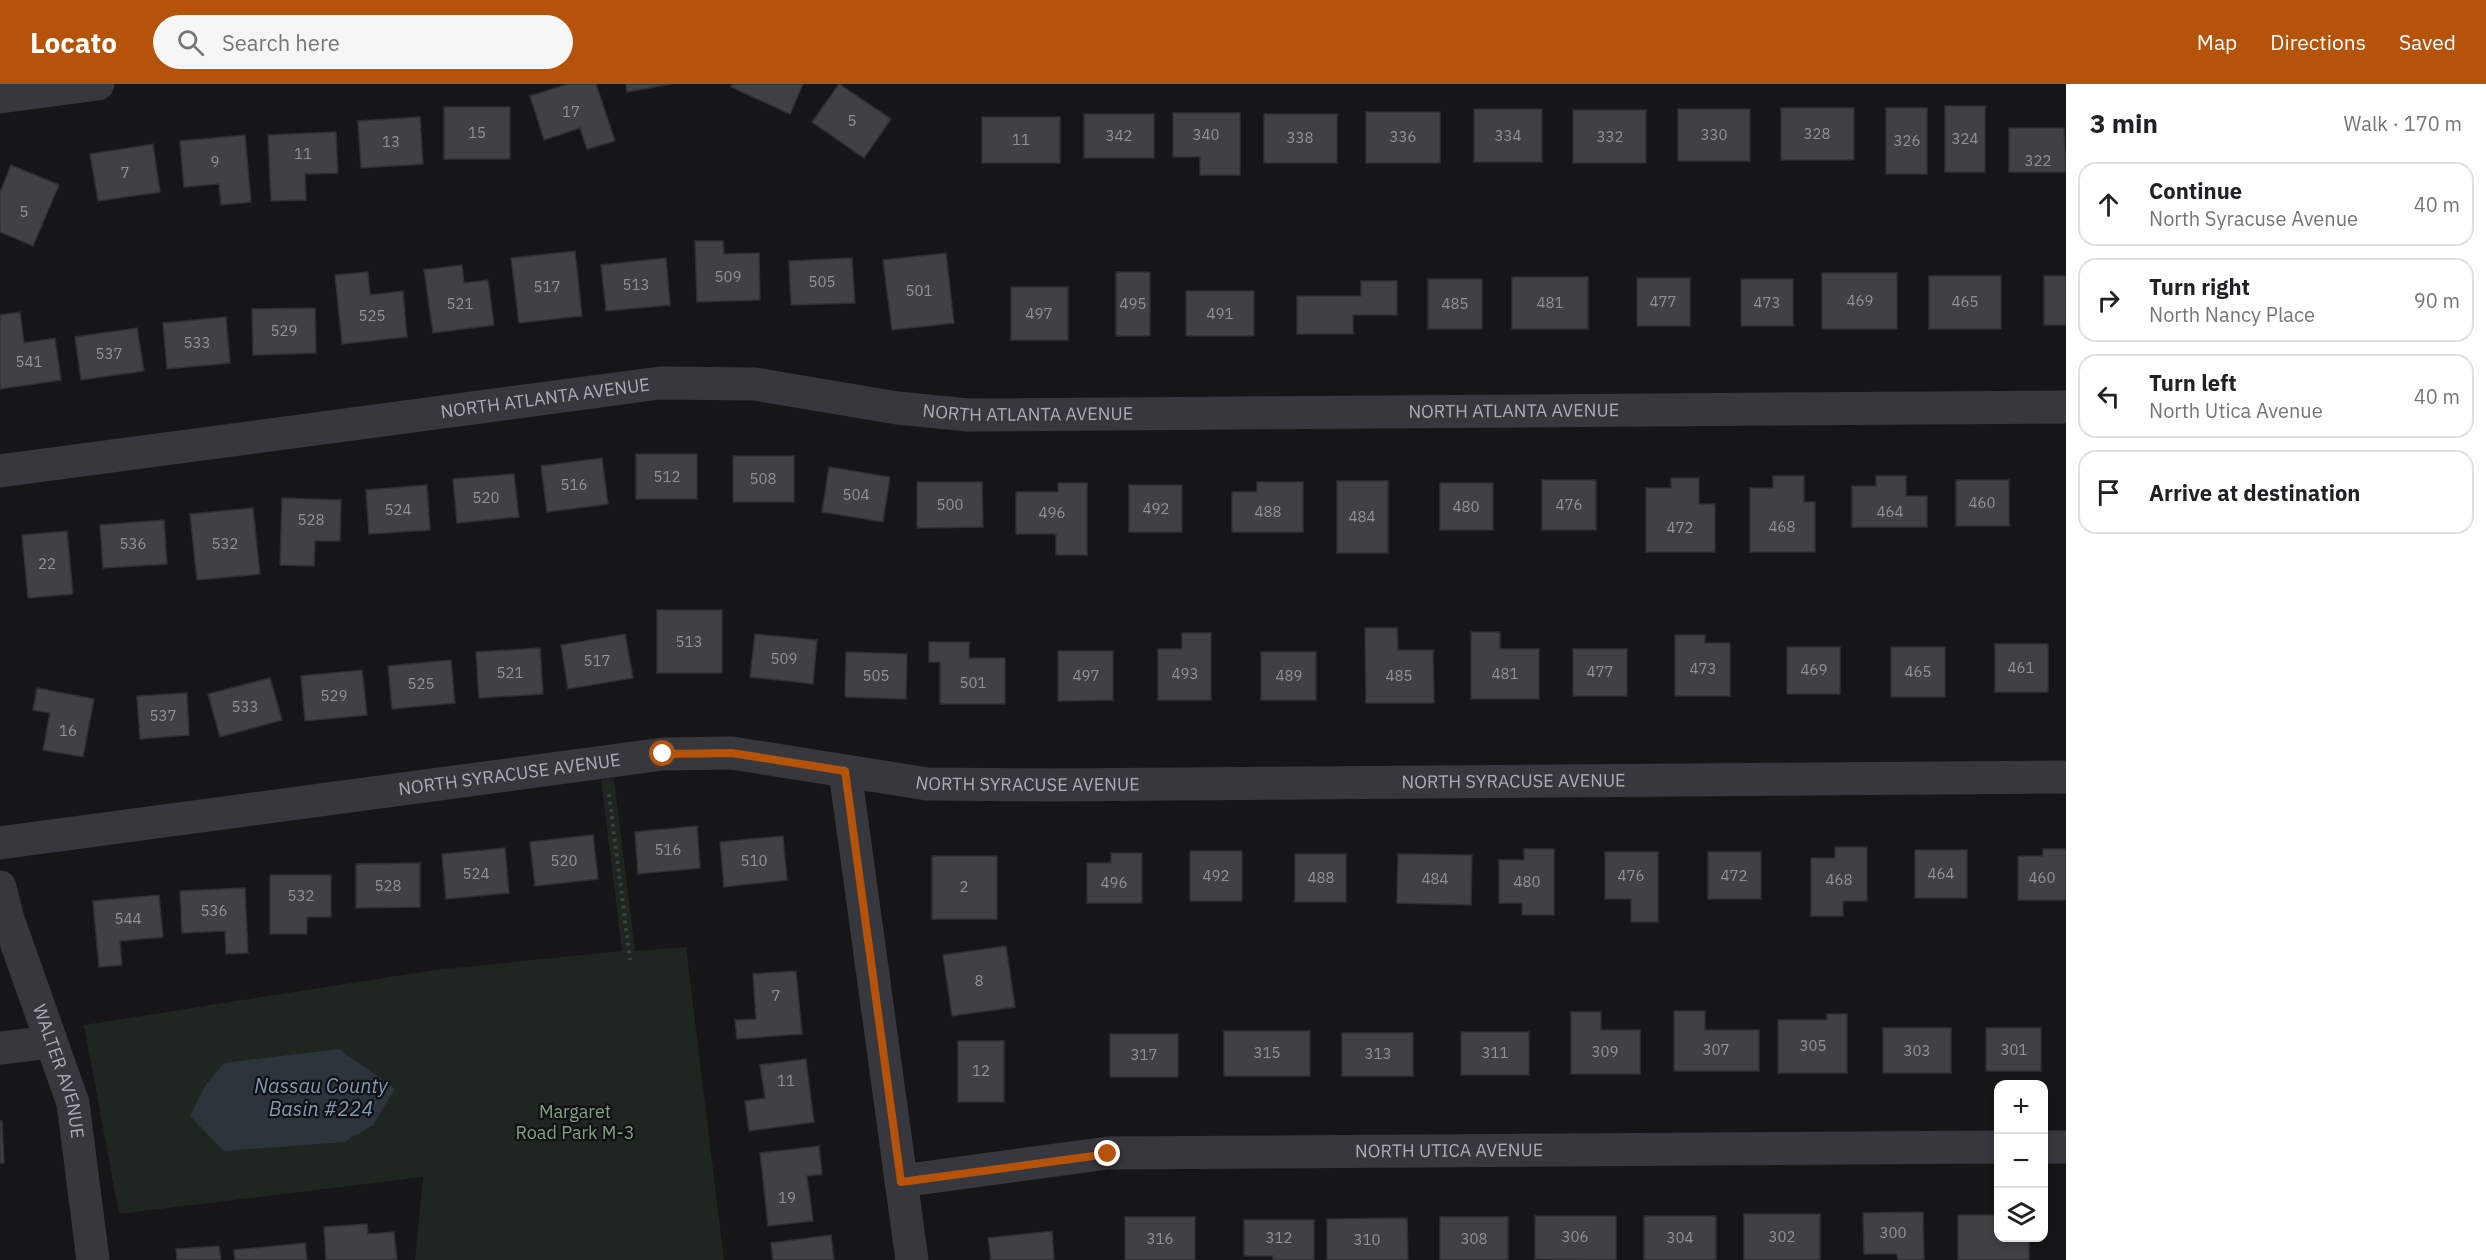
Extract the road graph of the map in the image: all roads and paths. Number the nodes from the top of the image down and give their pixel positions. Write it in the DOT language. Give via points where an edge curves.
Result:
graph roads {
  1 [pos="98,84"];
  2 [pos="0,98"];
  3 [pos="2066,407"];
  4 [pos="0,471"];
  5 [pos="605,762"];
  6 [pos="845,771"];
  7 [pos="2066,777"];
  8 [pos="0,843"];
  9 [pos="0,886"];
  10 [pos="630,960"];
  11 [pos="51,1042"];
  12 [pos="0,1048"];
  13 [pos="1994,1147"];
  14 [pos="2048,1147"];
  15 [pos="2066,1147"];
  16 [pos="901,1182"];
  17 [pos="93,1260"];
  18 [pos="912,1260"];
  1 -- 2 [label="street"];
  3 -- 4 [label="street, NORTH ATLANTA AVENUE" via="968,415 897,408 755,384 660,383"];
  5 -- 6 [label="street, NORTH SYRACUSE AVENUE" via="663,754 732,753"];
  5 -- 8 [label="street, NORTH SYRACUSE AVENUE"];
  5 -- 10 [label="path"];
  6 -- 7 [label="street, NORTH SYRACUSE AVENUE" via="927,784 1052,785"];
  6 -- 16 [label="street"];
  9 -- 11 [label="street, WALTER AVENUE"];
  11 -- 12 [label="street"];
  11 -- 17 [label="street, WALTER AVENUE" via="73,1103"];
  13 -- 16 [label="street, NORTH UTICA AVENUE" via="1108,1154"];
  14 -- 15 [label="street"];
  16 -- 18 [label="street"];
}
